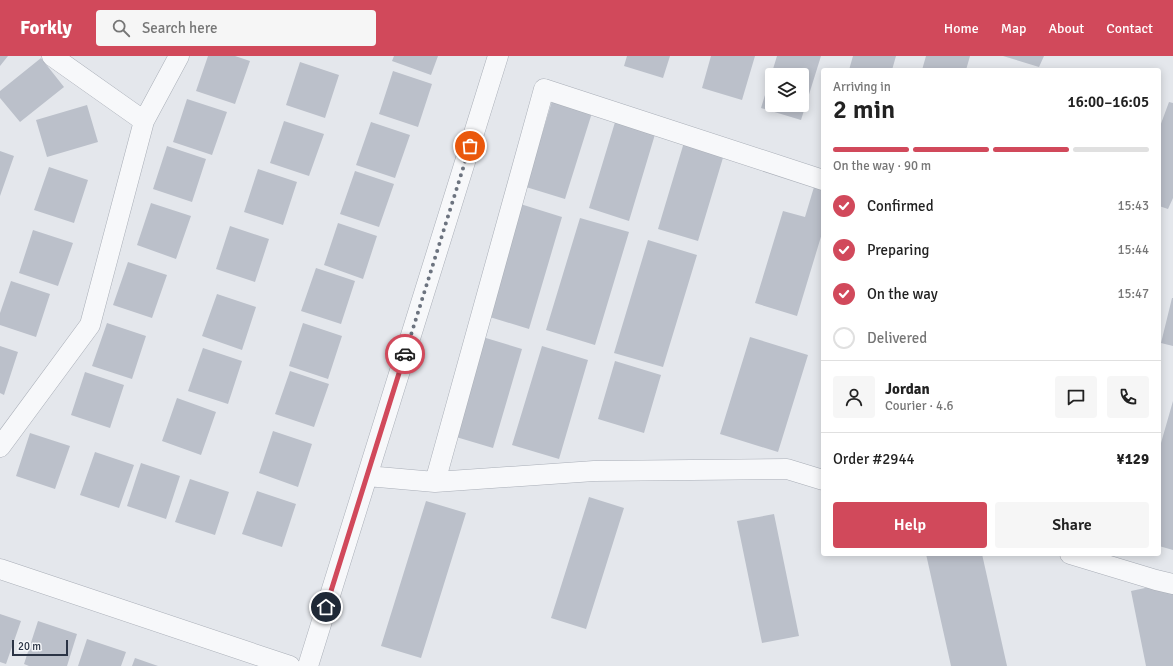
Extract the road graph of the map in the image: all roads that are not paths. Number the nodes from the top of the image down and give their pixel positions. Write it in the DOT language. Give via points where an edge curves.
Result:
graph roads {
  1 [pos="52,56"];
  2 [pos="179,56"];
  3 [pos="498,56"];
  4 [pos="144,121"];
  5 [pos="821,179"];
  6 [pos="0,447"];
  7 [pos="368,476"];
  8 [pos="821,479"];
  9 [pos="435,482"];
  10 [pos="1077,556"];
  11 [pos="0,569"];
  12 [pos="1173,584"];
  13 [pos="290,666"];
  14 [pos="308,666"];
  1 -- 4 [label="street"];
  2 -- 4 [label="street"];
  3 -- 7 [label="street"];
  4 -- 6 [label="street" via="90,325"];
  5 -- 9 [label="street" via="544,89"];
  7 -- 9 [label="street"];
  7 -- 14 [label="street"];
  8 -- 9 [label="street" via="787,469 594,471"];
  10 -- 12 [label="street"];
  11 -- 13 [label="street"];
}
